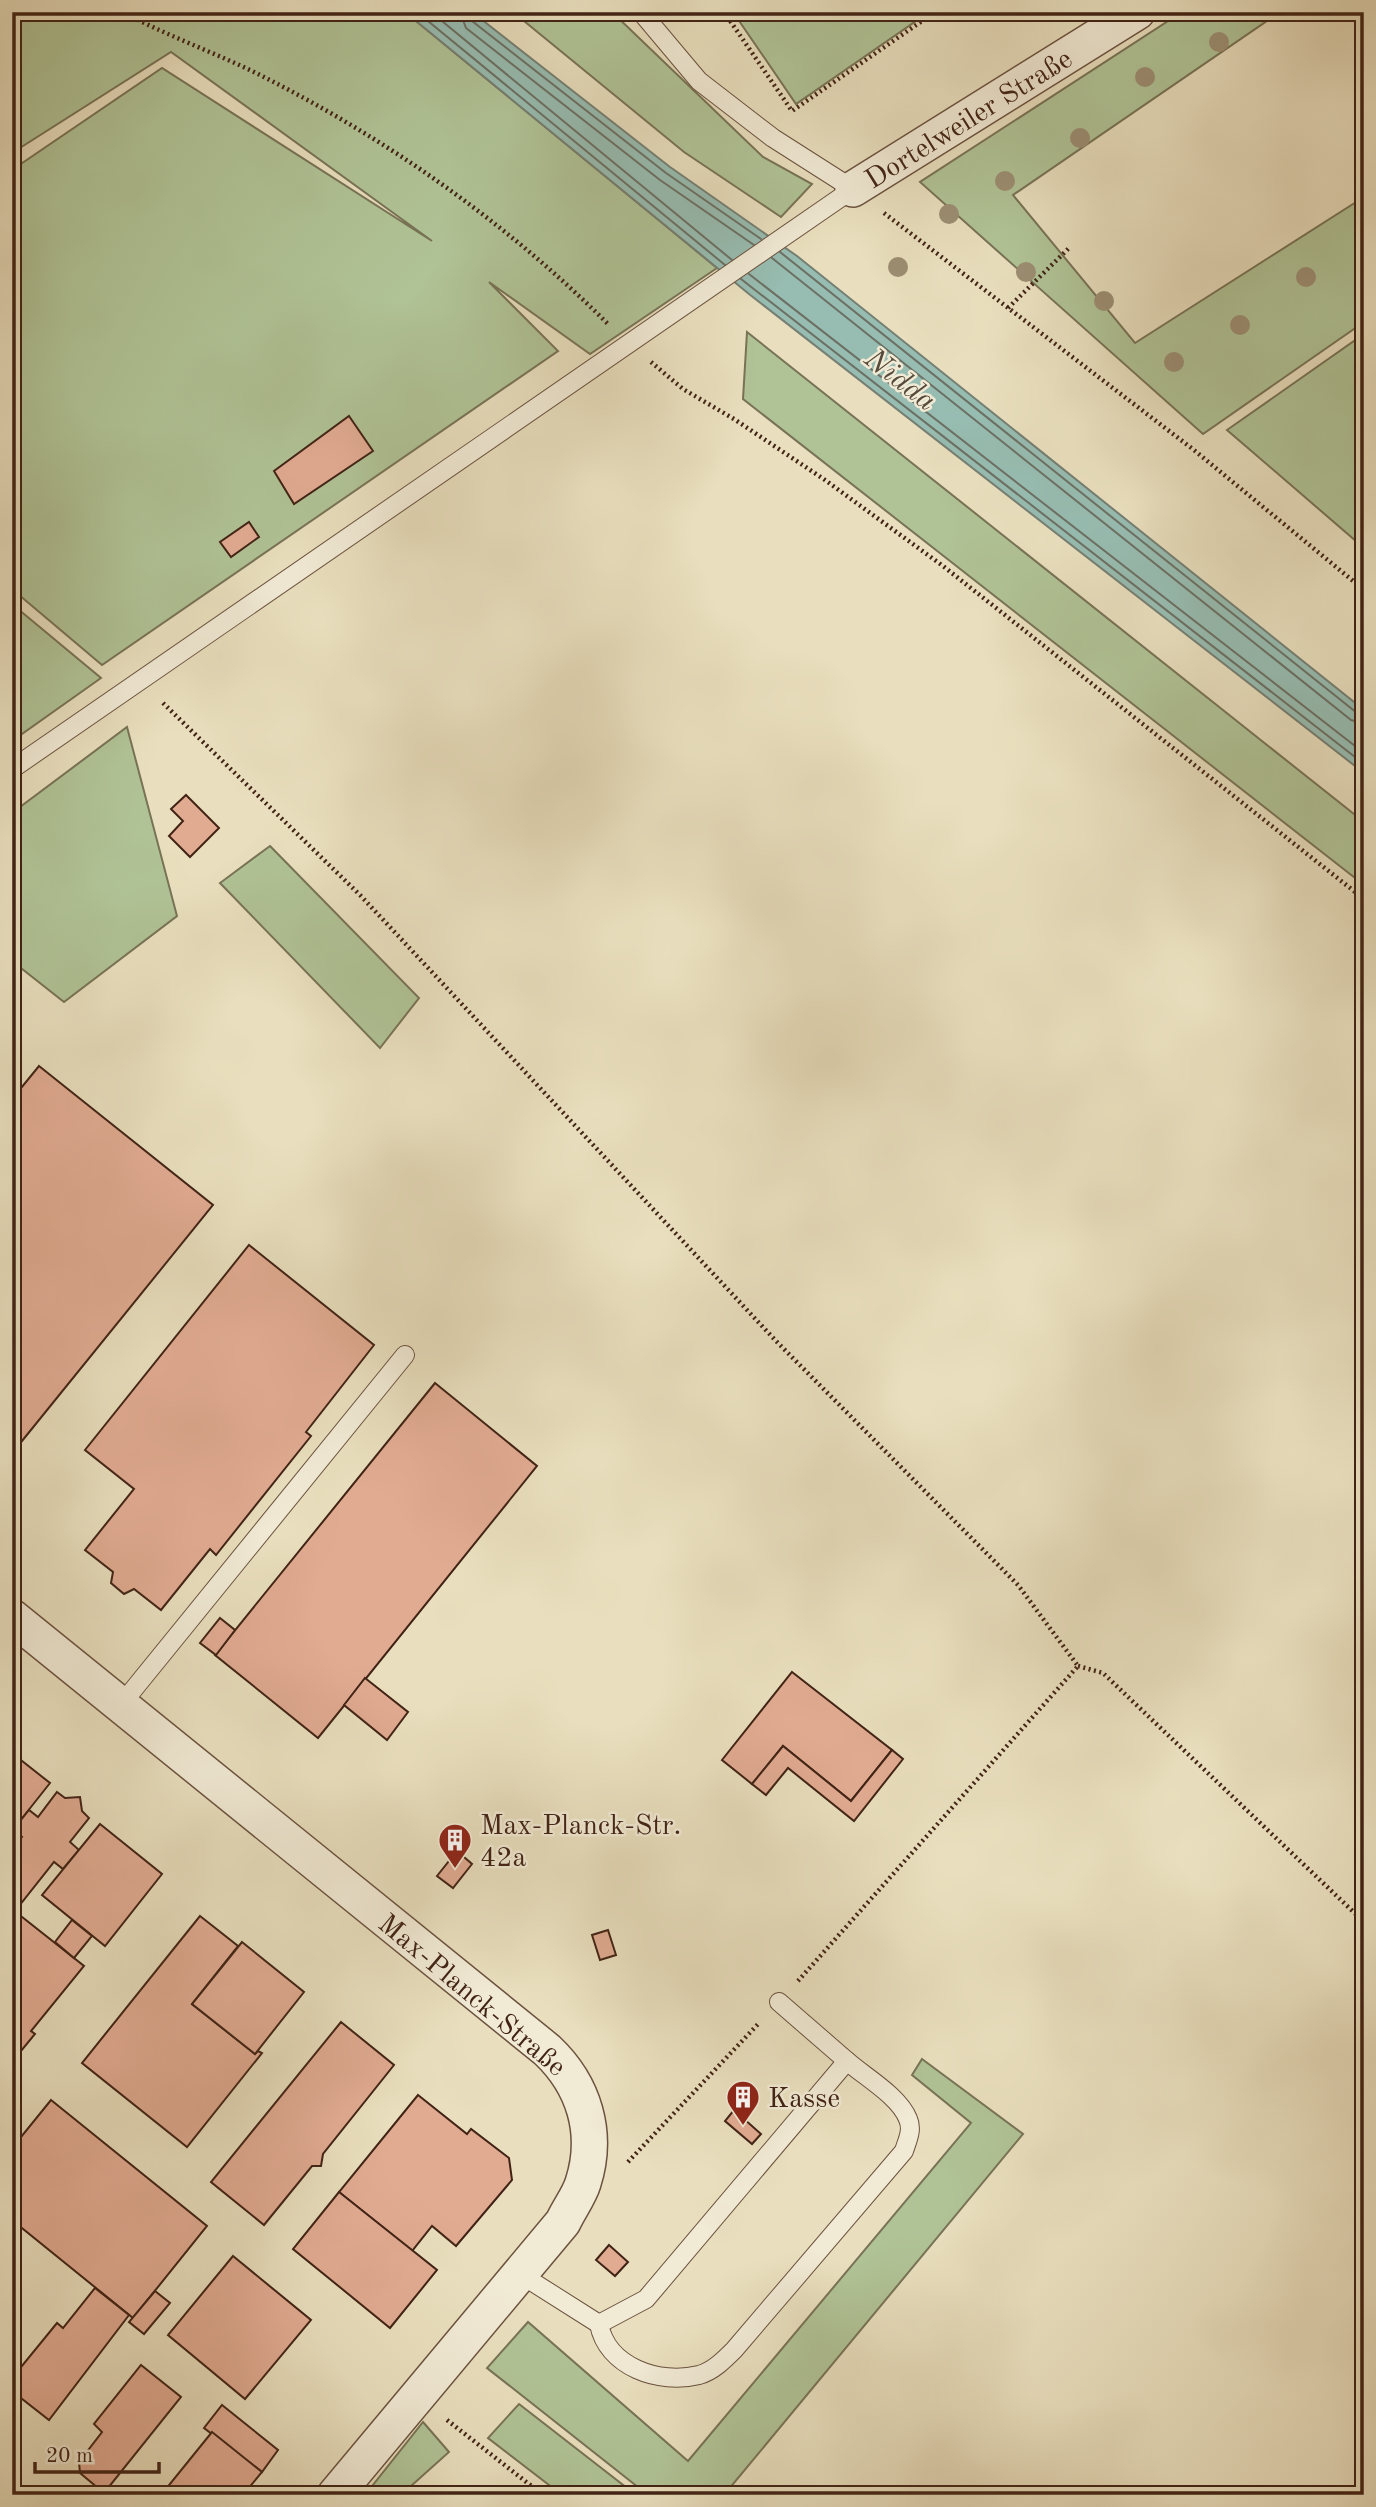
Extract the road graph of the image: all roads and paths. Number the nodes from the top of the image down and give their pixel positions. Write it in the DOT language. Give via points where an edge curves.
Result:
graph roads {
  1 [pos="123,12"];
  2 [pos="641,12"];
  3 [pos="724,12"];
  4 [pos="935,12"];
  5 [pos="1137,12"];
  6 [pos="844,196"];
  7 [pos="1069,248"];
  8 [pos="1008,308"];
  9 [pos="629,345"];
  10 [pos="1364,590"];
  11 [pos="140,681"];
  12 [pos="12,769"];
  13 [pos="1364,899"];
  14 [pos="405,1354"];
  15 [pos="12,1617"];
  16 [pos="1078,1666"];
  17 [pos="120,1706"];
  18 [pos="1364,1922"];
  19 [pos="779,2002"];
  20 [pos="847,2061"];
  21 [pos="623,2166"];
  22 [pos="1364,2219"];
  23 [pos="520,2274"];
  24 [pos="599,2324"];
  25 [pos="418,2398"];
  26 [pos="1364,2490"];
  27 [pos="335,2495"];
  28 [pos="543,2495"];
  1 -- 9 [label="path" via="278,86 473,206 556,272"];
  2 -- 6 [label="lane" via="699,82"];
  3 -- 4 [label="path" via="792,111"];
  5 -- 6 [label="street, Dortelweiler Straße"];
  6 -- 8 [label="path"];
  6 -- 9 [label="lane"];
  7 -- 8 [label="path"];
  8 -- 10 [label="path" via="1194,450"];
  9 -- 11 [label="lane"];
  9 -- 13 [label="path" via="683,389 802,465 943,566"];
  11 -- 12 [label="lane"];
  11 -- 16 [label="path" via="361,896 776,1341 1018,1585"];
  14 -- 17 [label="lane"];
  15 -- 17 [label="street, Max-Planck-Straße"];
  16 -- 18 [label="path" via="1103,1673"];
  16 -- 19 [label="path"];
  17 -- 23 [label="street, Max-Planck-Straße" via="570,2073 587,2118 587,2166 563,2222"];
  19 -- 20 [label="lane"];
  19 -- 21 [label="path"];
  20 -- 24 [label="lane" via="646,2299"];
  20 -- 24 [label="lane" via="896,2102 909,2119 904,2151 734,2350 700,2375 655,2376 632,2368 613,2353 602,2340"];
  22 -- 26 [label="path" via="1357,2288 1358,2424"];
  23 -- 24 [label="lane"];
  23 -- 25 [label="street, Max-Planck-Straße"];
  25 -- 27 [label="street, Max-Planck-Straße"];
  25 -- 28 [label="path"];
}
